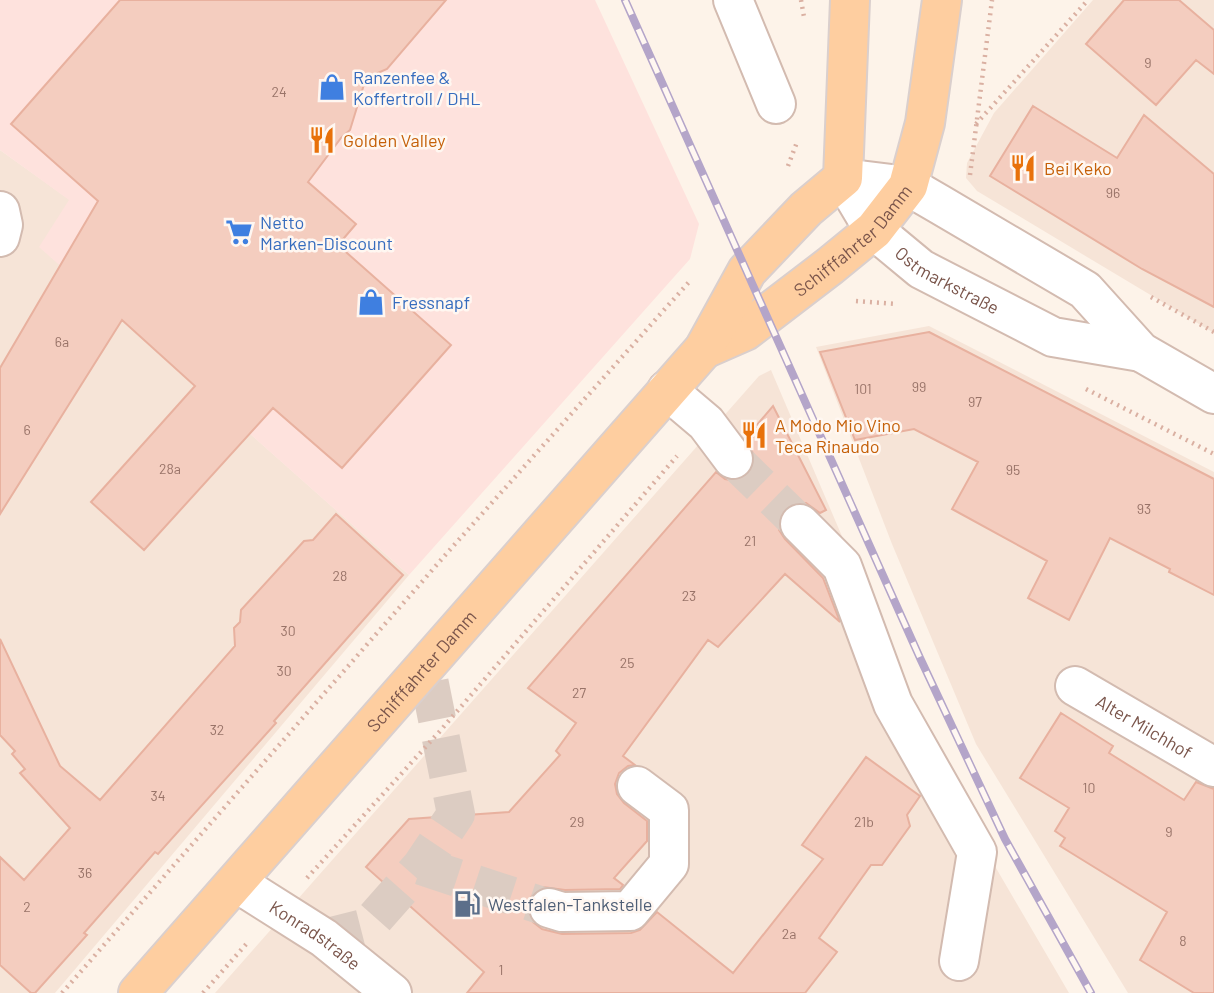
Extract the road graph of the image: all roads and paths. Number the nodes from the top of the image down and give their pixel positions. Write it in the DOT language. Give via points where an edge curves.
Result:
graph roads {
  1 [pos="733,0"];
  2 [pos="850,0"];
  3 [pos="943,0"];
  4 [pos="992,0"];
  5 [pos="1088,0"];
  6 [pos="776,104"];
  7 [pos="976,125"];
  8 [pos="789,165"];
  9 [pos="781,175"];
  10 [pos="843,178"];
  11 [pos="969,183"];
  12 [pos="908,187"];
  13 [pos="0,211"];
  14 [pos="874,230"];
  15 [pos="0,236"];
  16 [pos="698,273"];
  17 [pos="855,301"];
  18 [pos="846,306"];
  19 [pos="705,349"];
  20 [pos="1141,352"];
  21 [pos="667,390"];
  22 [pos="1214,394"];
  23 [pos="706,423"];
  24 [pos="733,459"];
  25 [pos="800,524"];
  26 [pos="1075,686"];
  27 [pos="1214,766"];
  28 [pos="638,786"];
  29 [pos="237,883"];
  30 [pos="549,908"];
  31 [pos="278,909"];
  32 [pos="959,961"];
  33 [pos="62,993"];
  34 [pos="138,993"];
  35 [pos="203,993"];
  36 [pos="392,993"];
  1 -- 6 [label="street"];
  2 -- 10 [label="main road"];
  3 -- 12 [label="main road, Schifffahrter Damm" via="925,123"];
  4 -- 7 [label="path"];
  5 -- 7 [label="path"];
  7 -- 11 [label="path"];
  8 -- 9 [label="path"];
  10 -- 12 [label="street, Ostmarkstraße"];
  10 -- 14 [label="street, Ostmarkstraße"];
  10 -- 19 [label="main road, Schifffahrter Damm" via="747,271"];
  12 -- 14 [label="main road, Schifffahrter Damm"];
  12 -- 20 [label="street, Ostmarkstraße" via="1084,290"];
  13 -- 15 [label="street"];
  14 -- 19 [label="main road, Schifffahrter Damm" via="745,331"];
  14 -- 20 [label="street, Ostmarkstraße" via="921,269 1054,337"];
  16 -- 33 [label="path"];
  17 -- 18 [label="path"];
  19 -- 21 [label="main road, Schifffahrter Damm"];
  20 -- 22 [label="street, Ostmarkstraße"];
  21 -- 23 [label="street"];
  21 -- 29 [label="main road, Schifffahrter Damm"];
  23 -- 24 [label="street"];
  23 -- 31 [label="path" via="440,731"];
  25 -- 32 [label="street" via="842,566 893,704 977,852"];
  26 -- 27 [label="street, Alter Milchhof"];
  28 -- 30 [label="street" via="669,810 670,864 630,911 562,912"];
  29 -- 31 [label="street, Konradstraße"];
  29 -- 34 [label="main road, Schifffahrter Damm"];
  31 -- 35 [label="path"];
  31 -- 36 [label="street, Konradstraße" via="324,938"];
}
